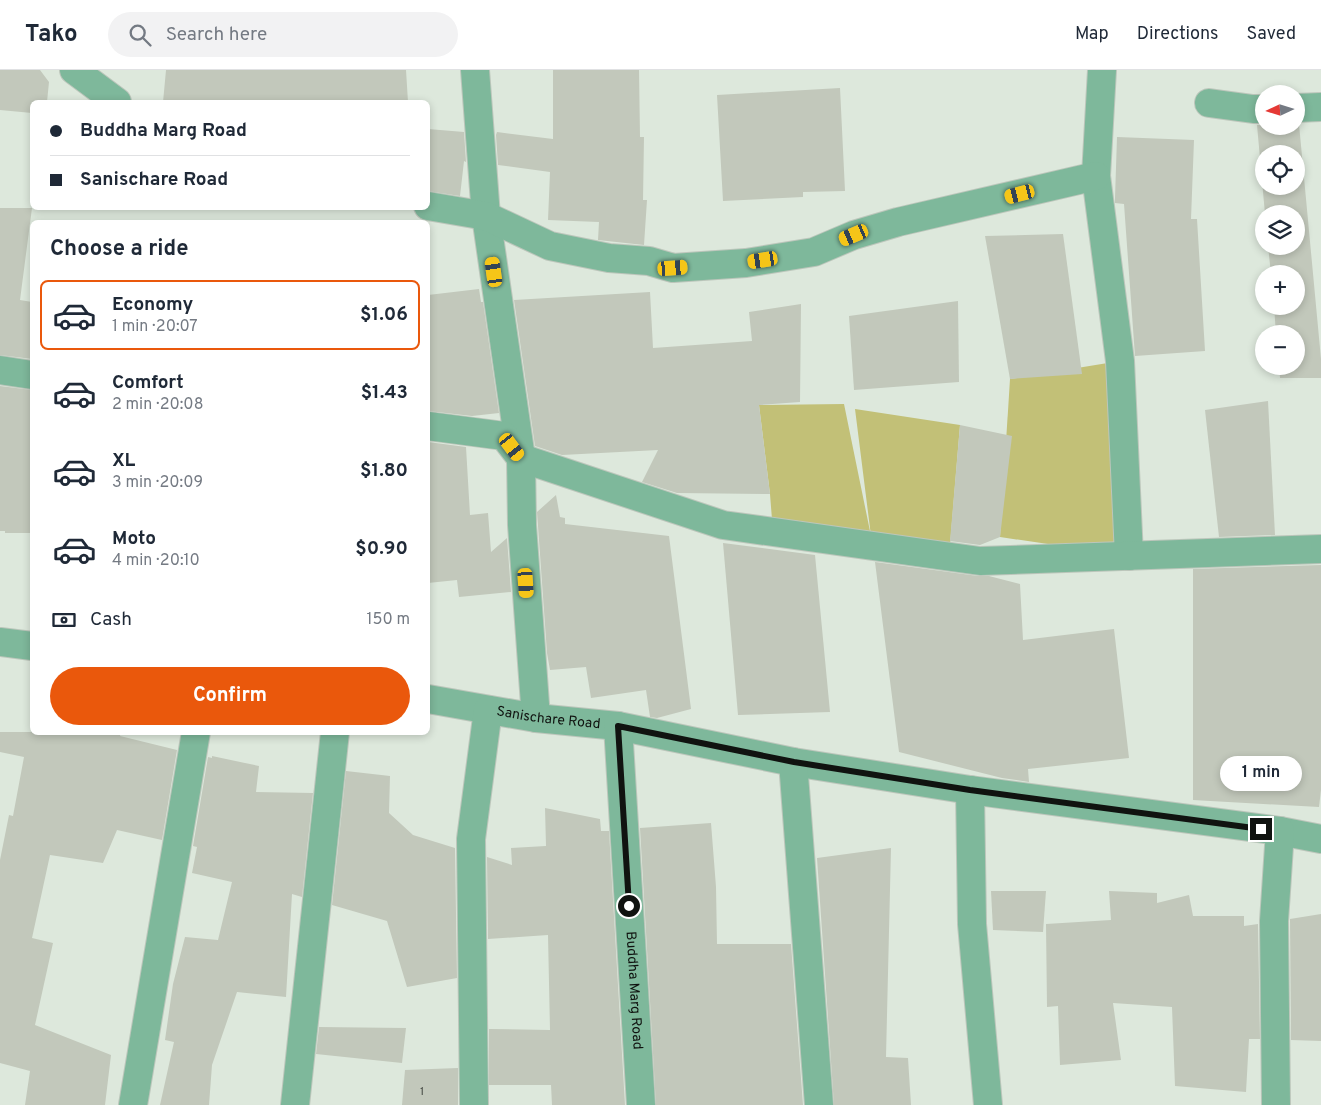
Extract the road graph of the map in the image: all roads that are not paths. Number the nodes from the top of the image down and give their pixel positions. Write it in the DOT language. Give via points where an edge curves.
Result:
graph roads {
  1 [pos="74,70"];
  2 [pos="475,70"];
  3 [pos="1102,70"];
  4 [pos="114,100"];
  5 [pos="1209,103"];
  6 [pos="1321,107"];
  7 [pos="1305,108"];
  8 [pos="1255,109"];
  9 [pos="1096,176"];
  10 [pos="430,206"];
  11 [pos="486,216"];
  12 [pos="0,370"];
  13 [pos="30,375"];
  14 [pos="430,426"];
  15 [pos="521,458"];
  16 [pos="1321,549"];
  17 [pos="1129,556"];
  18 [pos="0,642"];
  19 [pos="30,646"];
  20 [pos="430,699"];
  21 [pos="488,710"];
  22 [pos="536,718"];
  23 [pos="618,726"];
  24 [pos="195,735"];
  25 [pos="335,735"];
  26 [pos="794,762"];
  27 [pos="970,790"];
  28 [pos="1280,831"];
  29 [pos="1321,839"];
  30 [pos="133,1105"];
  31 [pos="295,1105"];
  32 [pos="474,1105"];
  33 [pos="641,1105"];
  34 [pos="819,1105"];
  35 [pos="988,1105"];
  36 [pos="1276,1105"];
  1 -- 4 [label="street"];
  2 -- 11 [label="street"];
  3 -- 9 [label="street"];
  5 -- 8 [label="street"];
  6 -- 7 [label="street"];
  9 -- 11 [label="street" via="898,222 854,235 814,252 746,263 673,268 649,261 609,258 550,246"];
  9 -- 17 [label="street" via="1120,361"];
  10 -- 11 [label="street"];
  11 -- 15 [label="street"];
  12 -- 13 [label="street"];
  14 -- 15 [label="street" via="504,436"];
  15 -- 17 [label="street" via="723,525 980,561"];
  15 -- 22 [label="street" via="522,525"];
  16 -- 17 [label="street"];
  18 -- 19 [label="street"];
  20 -- 21 [label="street, Sanischare Road"];
  21 -- 22 [label="street, Sanischare Road"];
  21 -- 32 [label="street" via="471,839"];
  22 -- 23 [label="street, Sanischare Road"];
  23 -- 26 [label="street, Sanischare Road"];
  23 -- 33 [label="street, Buddha Marg Road"];
  24 -- 30 [label="street"];
  25 -- 31 [label="street"];
  26 -- 27 [label="street, Sanischare Road"];
  26 -- 34 [label="street"];
  27 -- 28 [label="street, Sanischare Road"];
  27 -- 35 [label="street" via="972,924"];
  28 -- 29 [label="street, Sanischare Road"];
  28 -- 36 [label="street" via="1274,921"];
}
